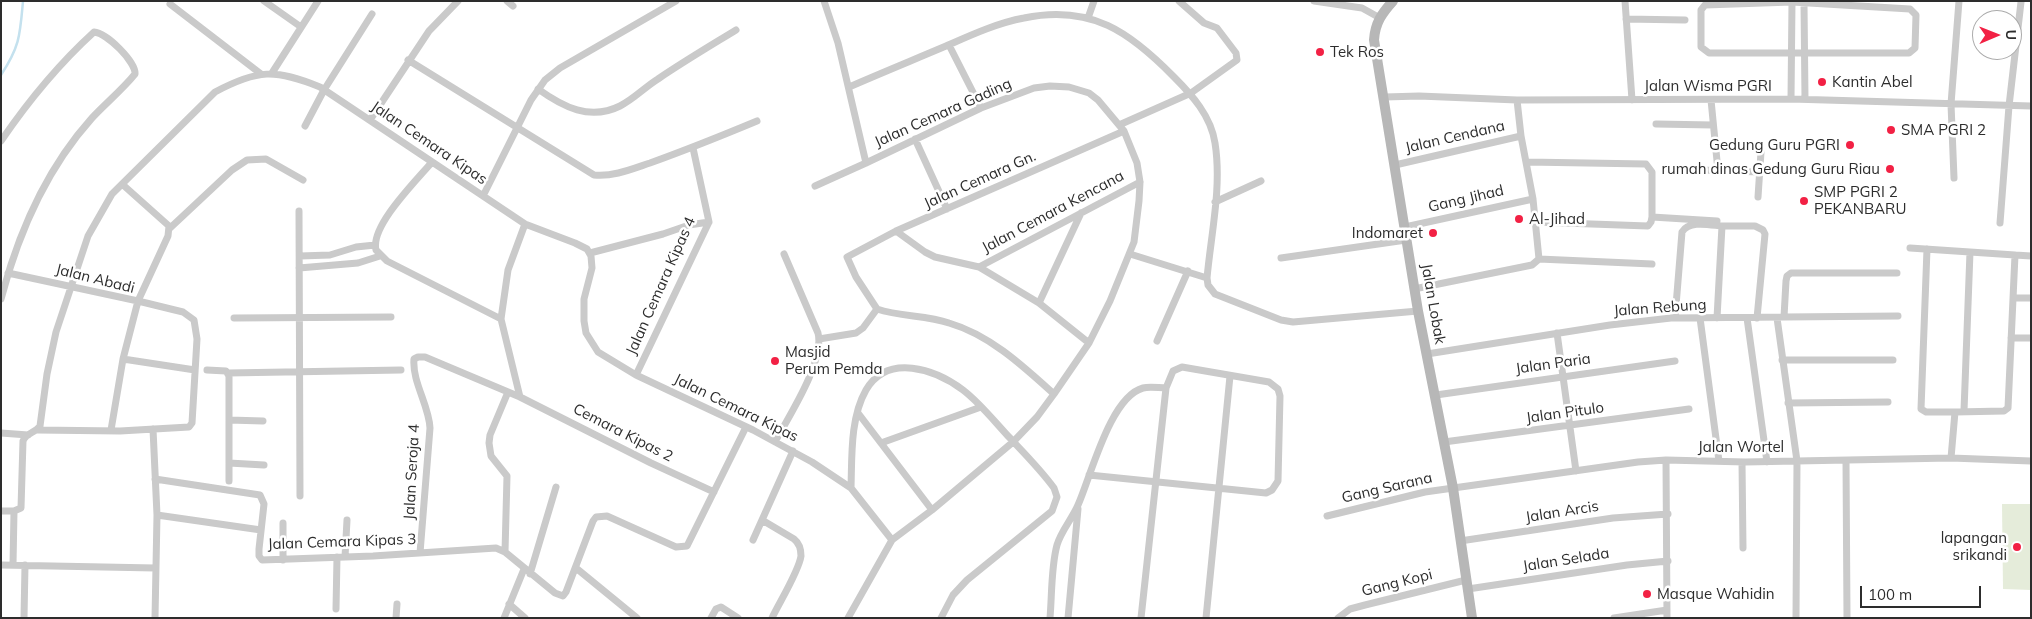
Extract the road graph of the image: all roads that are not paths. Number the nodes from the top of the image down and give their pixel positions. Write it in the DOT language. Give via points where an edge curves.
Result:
graph roads {
  1 [pos="264,1"];
  2 [pos="318,1"];
  3 [pos="458,1"];
  4 [pos="676,1"];
  5 [pos="824,1"];
  6 [pos="1094,1"];
  7 [pos="1179,1"];
  8 [pos="1393,1"];
  9 [pos="1959,1"];
  10 [pos="1319,2"];
  11 [pos="1623,2"];
  12 [pos="1792,2"];
  13 [pos="2021,2"];
  14 [pos="1804,3"];
  15 [pos="170,4"];
  16 [pos="372,14"];
  17 [pos="1088,18"];
  18 [pos="1380,18"];
  19 [pos="1626,20"];
  20 [pos="1685,20"];
  21 [pos="301,26"];
  22 [pos="736,30"];
  23 [pos="949,45"];
  24 [pos="1805,52"];
  25 [pos="1792,53"];
  26 [pos="408,60"];
  27 [pos="272,73"];
  28 [pos="262,74"];
  29 [pos="848,87"];
  30 [pos="538,89"];
  31 [pos="324,90"];
  32 [pos="1191,93"];
  33 [pos="1385,97"];
  34 [pos="1791,99"];
  35 [pos="1804,99"];
  36 [pos="1517,100"];
  37 [pos="1632,100"];
  38 [pos="1712,100"];
  39 [pos="1951,104"];
  40 [pos="2009,106"];
  41 [pos="2031,106"];
  42 [pos="981,108"];
  43 [pos="370,120"];
  44 [pos="757,121"];
  45 [pos="1656,124"];
  46 [pos="1119,125"];
  47 [pos="1713,125"];
  48 [pos="305,126"];
  49 [pos="518,127"];
  50 [pos="1124,131"];
  51 [pos="1521,136"];
  52 [pos="915,140"];
  53 [pos="1,141"];
  54 [pos="693,148"];
  55 [pos="1761,152"];
  56 [pos="432,162"];
  57 [pos="1527,162"];
  58 [pos="866,163"];
  59 [pos="1395,164"];
  60 [pos="1672,169"];
  61 [pos="1718,171"];
  62 [pos="1760,172"];
  63 [pos="1954,178"];
  64 [pos="303,180"];
  65 [pos="1261,181"];
  66 [pos="1140,182"];
  67 [pos="122,184"];
  68 [pos="815,186"];
  69 [pos="483,196"];
  70 [pos="1758,197"];
  71 [pos="1533,199"];
  72 [pos="1215,202"];
  73 [pos="948,209"];
  74 [pos="299,210"];
  75 [pos="1081,213"];
  76 [pos="1652,218"];
  77 [pos="709,222"];
  78 [pos="1535,222"];
  79 [pos="1755,223"];
  80 [pos="2000,223"];
  81 [pos="525,224"];
  82 [pos="1722,226"];
  83 [pos="1405,227"];
  84 [pos="169,229"];
  85 [pos="896,232"];
  86 [pos="1406,240"];
  87 [pos="375,245"];
  88 [pos="1910,248"];
  89 [pos="1927,249"];
  90 [pos="343,252"];
  91 [pos="1970,252"];
  92 [pos="590,253"];
  93 [pos="784,254"];
  94 [pos="1130,254"];
  95 [pos="319,255"];
  96 [pos="2014,255"];
  97 [pos="300,256"];
  98 [pos="380,256"];
  99 [pos="2031,256"];
  100 [pos="1282,258"];
  101 [pos="1539,259"];
  102 [pos="346,264"];
  103 [pos="1652,264"];
  104 [pos="320,266"];
  105 [pos="979,267"];
  106 [pos="299,268"];
  107 [pos="1188,271"];
  108 [pos="8,273"];
  109 [pos="1897,273"];
  110 [pos="1207,278"];
  111 [pos="71,285"];
  112 [pos="1414,289"];
  113 [pos="2013,298"];
  114 [pos="2031,298"];
  115 [pos="1,299"];
  116 [pos="138,301"];
  117 [pos="1039,303"];
  118 [pos="877,309"];
  119 [pos="1418,312"];
  120 [pos="1898,316"];
  121 [pos="300,317"];
  122 [pos="391,317"];
  123 [pos="1780,317"];
  124 [pos="234,318"];
  125 [pos="1675,318"];
  126 [pos="1700,318"];
  127 [pos="1717,318"];
  128 [pos="1747,318"];
  129 [pos="1757,318"];
  130 [pos="501,319"];
  131 [pos="1557,333"];
  132 [pos="819,338"];
  133 [pos="2011,338"];
  134 [pos="2031,338"];
  135 [pos="1157,341"];
  136 [pos="1089,343"];
  137 [pos="1427,354"];
  138 [pos="123,359"];
  139 [pos="1782,360"];
  140 [pos="1893,360"];
  141 [pos="1675,361"];
  142 [pos="195,370"];
  143 [pos="207,370"];
  144 [pos="401,370"];
  145 [pos="300,372"];
  146 [pos="228,373"];
  147 [pos="636,375"];
  148 [pos="1230,376"];
  149 [pos="1564,377"];
  150 [pos="1166,388"];
  151 [pos="508,392"];
  152 [pos="1054,394"];
  153 [pos="1436,395"];
  154 [pos="520,396"];
  155 [pos="1888,402"];
  156 [pos="1788,403"];
  157 [pos="981,407"];
  158 [pos="1688,409"];
  159 [pos="1964,411"];
  160 [pos="1955,412"];
  161 [pos="858,413"];
  162 [pos="229,420"];
  163 [pos="264,421"];
  164 [pos="1569,426"];
  165 [pos="746,427"];
  166 [pos="153,429"];
  167 [pos="37,430"];
  168 [pos="111,430"];
  169 [pos="1,433"];
  170 [pos="28,435"];
  171 [pos="776,442"];
  172 [pos="1014,442"];
  173 [pos="1444,442"];
  174 [pos="881,443"];
  175 [pos="793,451"];
  176 [pos="1951,458"];
  177 [pos="1666,460"];
  178 [pos="1719,461"];
  179 [pos="1797,461"];
  180 [pos="1846,461"];
  181 [pos="1742,462"];
  182 [pos="1767,462"];
  183 [pos="2031,462"];
  184 [pos="229,463"];
  185 [pos="264,465"];
  186 [pos="1576,471"];
  187 [pos="1089,475"];
  188 [pos="155,479"];
  189 [pos="229,481"];
  190 [pos="1156,481"];
  191 [pos="556,487"];
  192 [pos="851,488"];
  193 [pos="1218,488"];
  194 [pos="1453,488"];
  195 [pos="714,492"];
  196 [pos="300,496"];
  197 [pos="1078,506"];
  198 [pos="932,510"];
  199 [pos="1,511"];
  200 [pos="14,511"];
  201 [pos="1668,514"];
  202 [pos="157,515"];
  203 [pos="1327,516"];
  204 [pos="347,520"];
  205 [pos="762,520"];
  206 [pos="283,523"];
  207 [pos="261,530"];
  208 [pos="752,540"];
  209 [pos="892,540"];
  210 [pos="1460,541"];
  211 [pos="1743,548"];
  212 [pos="505,552"];
  213 [pos="420,553"];
  214 [pos="341,557"];
  215 [pos="283,560"];
  216 [pos="1668,561"];
  217 [pos="1,565"];
  218 [pos="13,565"];
  219 [pos="25,565"];
  220 [pos="155,568"];
  221 [pos="576,568"];
  222 [pos="527,572"];
  223 [pos="1467,584"];
  224 [pos="398,604"];
  225 [pos="509,604"];
  226 [pos="336,609"];
  227 [pos="1667,610"];
  228 [pos="24,618"];
  229 [pos="155,618"];
  230 [pos="396,618"];
  231 [pos="504,618"];
  232 [pos="525,618"];
  233 [pos="637,618"];
  234 [pos="711,618"];
  235 [pos="738,618"];
  236 [pos="772,618"];
  237 [pos="848,618"];
  238 [pos="941,618"];
  239 [pos="1050,618"];
  240 [pos="1068,618"];
  241 [pos="1141,618"];
  242 [pos="1206,618"];
  243 [pos="1338,618"];
  244 [pos="1472,618"];
  245 [pos="1614,618"];
  246 [pos="1667,618"];
  247 [pos="1796,618"];
  248 [pos="1847,618"];
  1 -- 21 [label="street"];
  2 -- 21 [label="street"];
  3 -- 26 [label="street" via="435,24"];
  4 -- 30 [label="street" via="560,68"];
  5 -- 29 [label="street, Jalan Cemara Gading"];
  6 -- 17 [label="street"];
  7 -- 32 [label="street" via="1204,23 1217,28 1237,55 1236,62"];
  8 -- 18 [label="main road, Jalan Lobak"];
  9 -- 39 [label="street"];
  10 -- 18 [label="street" via="1362,8"];
  11 -- 19 [label="street"];
  12 -- 14 [label="street"];
  12 -- 25 [label="street"];
  12 -- 25 [label="street" via="1708,4 1701,10 1701,47 1706,52"];
  13 -- 40 [label="street"];
  14 -- 24 [label="street"];
  14 -- 24 [label="street" via="1908,8 1916,15 1915,48 1909,53"];
  15 -- 28 [label="street"];
  16 -- 31 [label="street"];
  17 -- 23 [label="street" via="1052,15 1024,18 977,32"];
  17 -- 32 [label="street" via="1129,36 1147,49"];
  18 -- 33 [label="main road, Jalan Lobak" via="1374,40"];
  19 -- 20 [label="street"];
  19 -- 37 [label="street"];
  21 -- 27 [label="street"];
  22 -- 30 [label="street" via="611,110 576,111"];
  23 -- 29 [label="street"];
  23 -- 42 [label="street"];
  24 -- 25 [label="street"];
  24 -- 35 [label="street"];
  25 -- 34 [label="street"];
  26 -- 43 [label="street"];
  26 -- 49 [label="street"];
  27 -- 28 [label="street, Jalan Cemara Kipas"];
  27 -- 31 [label="street, Jalan Cemara Kipas" via="287,75"];
  28 -- 67 [label="street, Jalan Cemara Kipas" via="233,82 215,92"];
  29 -- 58 [label="street, Jalan Cemara Gading"];
  30 -- 49 [label="street"];
  31 -- 43 [label="street, Jalan Cemara Kipas"];
  31 -- 48 [label="street"];
  32 -- 46 [label="street"];
  32 -- 72 [label="street" via="1205,114 1215,141"];
  33 -- 36 [label="street, Jalan Wisma PGRI"];
  33 -- 59 [label="main road, Jalan Lobak"];
  34 -- 35 [label="street, Jalan Wisma PGRI"];
  34 -- 38 [label="street, Jalan Wisma PGRI"];
  35 -- 39 [label="street, Jalan Wisma PGRI"];
  36 -- 37 [label="street, Jalan Wisma PGRI"];
  36 -- 51 [label="street"];
  37 -- 38 [label="street, Jalan Wisma PGRI"];
  38 -- 47 [label="street"];
  39 -- 40 [label="street, Jalan Wisma PGRI"];
  39 -- 63 [label="street"];
  40 -- 41 [label="street, Jalan Wisma PGRI"];
  40 -- 80 [label="street"];
  42 -- 46 [label="street, Jalan Cemara Gading" via="1034,88 1069,87 1089,93"];
  42 -- 52 [label="street, Jalan Cemara Gading"];
  43 -- 56 [label="street, Jalan Cemara Kipas"];
  44 -- 54 [label="street"];
  45 -- 47 [label="street"];
  46 -- 50 [label="street, Jalan Cemara Gading"];
  47 -- 61 [label="street"];
  49 -- 54 [label="street" via="594,175 602,176"];
  49 -- 69 [label="street"];
  50 -- 66 [label="street, Jalan Cemara Gading" via="1134,154"];
  50 -- 73 [label="street, Jalan Cemara Gn."];
  51 -- 57 [label="street"];
  51 -- 59 [label="street, Jalan Cendana"];
  52 -- 58 [label="street, Jalan Cemara Gading"];
  52 -- 73 [label="street"];
  53 -- 108 [label="street" via="16,119 94,32 131,60 135,74 91,119 62,157 36,203"];
  54 -- 77 [label="street, Jalan Cemara Kipas 4"];
  55 -- 62 [label="street"];
  56 -- 69 [label="street, Jalan Cemara Kipas"];
  56 -- 87 [label="street" via="396,204 376,237"];
  57 -- 71 [label="street"];
  57 -- 76 [label="street" via="1649,165"];
  58 -- 68 [label="street"];
  59 -- 83 [label="main road, Jalan Lobak"];
  60 -- 61 [label="street"];
  61 -- 62 [label="street"];
  62 -- 70 [label="street"];
  64 -- 84 [label="street" via="266,159 247,160"];
  65 -- 72 [label="street"];
  66 -- 75 [label="street, Jalan Cemara Kencana"];
  66 -- 94 [label="street, Jalan Cemara Gading" via="1136,230"];
  67 -- 84 [label="street"];
  67 -- 111 [label="street, Jalan Cemara Kipas" via="94,222"];
  69 -- 81 [label="street, Jalan Cemara Kipas"];
  71 -- 78 [label="street"];
  71 -- 83 [label="street, Gang Jihad"];
  72 -- 110 [label="street"];
  73 -- 85 [label="street, Jalan Cemara Gn."];
  74 -- 97 [label="street"];
  75 -- 105 [label="street, Jalan Cemara Kencana"];
  75 -- 117 [label="street"];
  76 -- 78 [label="street" via="1645,226"];
  76 -- 79 [label="street"];
  77 -- 92 [label="street"];
  77 -- 147 [label="street, Jalan Cemara Kipas 4"];
  78 -- 101 [label="street"];
  81 -- 92 [label="street, Jalan Cemara Kipas" via="584,246"];
  81 -- 130 [label="street" via="508,270"];
  82 -- 125 [label="street" via="1690,225 1682,232"];
  82 -- 127 [label="street"];
  82 -- 129 [label="street" via="1756,226 1765,234"];
  83 -- 86 [label="main road, Jalan Lobak"];
  84 -- 116 [label="street"];
  85 -- 105 [label="street" via="935,257"];
  85 -- 118 [label="street, Jalan Cemara Gn." via="847,257"];
  86 -- 100 [label="street"];
  86 -- 112 [label="main road, Jalan Lobak"];
  87 -- 90 [label="street" via="356,246"];
  87 -- 98 [label="street"];
  88 -- 89 [label="street"];
  89 -- 91 [label="street"];
  89 -- 160 [label="street" via="1921,408 1926,412"];
  90 -- 95 [label="street"];
  90 -- 102 [label="street"];
  91 -- 96 [label="street"];
  91 -- 159 [label="street"];
  92 -- 147 [label="street, Jalan Cemara Kipas" via="592,268 584,310 586,333 598,352"];
  93 -- 132 [label="street"];
  94 -- 107 [label="street"];
  94 -- 136 [label="street, Jalan Cemara Gading"];
  95 -- 97 [label="street"];
  95 -- 104 [label="street"];
  96 -- 99 [label="street"];
  96 -- 113 [label="street"];
  97 -- 106 [label="street"];
  98 -- 102 [label="street"];
  98 -- 130 [label="street"];
  101 -- 103 [label="street"];
  101 -- 112 [label="street" via="1532,265"];
  102 -- 104 [label="street"];
  104 -- 106 [label="street"];
  105 -- 117 [label="street"];
  106 -- 121 [label="street"];
  107 -- 110 [label="street"];
  107 -- 135 [label="street"];
  108 -- 111 [label="street, Jalan Abadi"];
  108 -- 115 [label="street"];
  109 -- 123 [label="street" via="1791,272 1786,281"];
  110 -- 119 [label="street" via="1211,291 1219,297 1293,322"];
  111 -- 116 [label="street, Jalan Abadi"];
  111 -- 167 [label="street, Jalan Cemara Kipas" via="56,332"];
  112 -- 119 [label="main road, Jalan Lobak"];
  113 -- 114 [label="street"];
  113 -- 133 [label="street"];
  116 -- 138 [label="street, Jalan Abadi"];
  116 -- 142 [label="street" via="183,312 194,320 197,339"];
  117 -- 136 [label="street"];
  118 -- 132 [label="street" via="856,333"];
  118 -- 152 [label="street" via="943,321 967,329 1002,350"];
  119 -- 137 [label="main road, Jalan Lobak"];
  120 -- 123 [label="street, Jalan Rebung"];
  121 -- 122 [label="street"];
  121 -- 124 [label="street"];
  121 -- 145 [label="street"];
  123 -- 129 [label="street, Jalan Rebung"];
  123 -- 139 [label="street"];
  125 -- 126 [label="street, Jalan Rebung"];
  125 -- 131 [label="street, Jalan Rebung"];
  126 -- 127 [label="street, Jalan Rebung"];
  126 -- 178 [label="street"];
  127 -- 128 [label="street, Jalan Rebung"];
  128 -- 129 [label="street, Jalan Rebung"];
  128 -- 182 [label="street"];
  130 -- 154 [label="street"];
  131 -- 137 [label="street, Jalan Rebung"];
  131 -- 149 [label="street"];
  132 -- 171 [label="street" via="815,365"];
  133 -- 134 [label="street"];
  133 -- 159 [label="street" via="2007,409"];
  136 -- 152 [label="street, Jalan Cemara Gading"];
  137 -- 153 [label="main road, Jalan Lobak"];
  138 -- 142 [label="street"];
  138 -- 168 [label="street, Jalan Abadi"];
  139 -- 140 [label="street"];
  139 -- 156 [label="street"];
  141 -- 149 [label="street, Jalan Paria"];
  142 -- 166 [label="street" via="192,423 189,427"];
  143 -- 146 [label="street"];
  144 -- 145 [label="street"];
  145 -- 146 [label="street"];
  145 -- 196 [label="street"];
  146 -- 162 [label="street"];
  147 -- 165 [label="street, Jalan Cemara Kipas"];
  148 -- 150 [label="street" via="1182,367 1173,371"];
  148 -- 193 [label="street"];
  148 -- 193 [label="street" via="1269,382 1278,390 1278,481 1266,493"];
  149 -- 153 [label="street, Jalan Paria"];
  149 -- 164 [label="street"];
  150 -- 187 [label="street" via="1143,388 1126,400 1109,425"];
  150 -- 190 [label="street"];
  151 -- 154 [label="street, Jalan Seroja 4"];
  151 -- 212 [label="street" via="490,435 494,461 507,476"];
  151 -- 213 [label="street, Jalan Seroja 4" via="425,357 414,359 430,423"];
  152 -- 172 [label="street, Jalan Cemara Gading"];
  153 -- 173 [label="main road, Jalan Lobak"];
  154 -- 195 [label="street, Cemara Kipas 2"];
  155 -- 156 [label="street"];
  156 -- 179 [label="street"];
  157 -- 161 [label="street" via="956,385 926,371 906,367 878,376 866,390"];
  157 -- 172 [label="street"];
  157 -- 174 [label="street"];
  158 -- 164 [label="street, Jalan Pitulo"];
  159 -- 160 [label="street"];
  160 -- 176 [label="street"];
  161 -- 174 [label="street"];
  161 -- 192 [label="street"];
  162 -- 163 [label="street"];
  162 -- 184 [label="street"];
  164 -- 173 [label="street, Jalan Pitulo"];
  164 -- 186 [label="street"];
  165 -- 171 [label="street, Jalan Cemara Kipas"];
  165 -- 195 [label="street"];
  166 -- 168 [label="street"];
  166 -- 188 [label="street"];
  167 -- 168 [label="street"];
  167 -- 170 [label="street"];
  169 -- 170 [label="street"];
  170 -- 200 [label="street" via="24,437 21,450 22,506"];
  171 -- 175 [label="street, Jalan Cemara Kipas"];
  172 -- 198 [label="street, Jalan Cemara Gading"];
  172 -- 238 [label="street" via="1054,488 1057,497 1054,508 966,580 953,595"];
  173 -- 194 [label="main road, Jalan Lobak"];
  174 -- 198 [label="street"];
  175 -- 192 [label="street, Jalan Cemara Kipas"];
  175 -- 205 [label="street"];
  176 -- 180 [label="street, Jalan Wortel"];
  176 -- 183 [label="street, Jalan Wortel"];
  177 -- 178 [label="street, Jalan Wortel"];
  177 -- 186 [label="street, Jalan Wortel"];
  177 -- 201 [label="street"];
  178 -- 181 [label="street, Jalan Wortel"];
  179 -- 180 [label="street, Jalan Wortel"];
  179 -- 182 [label="street, Jalan Wortel"];
  179 -- 247 [label="street"];
  180 -- 248 [label="street"];
  181 -- 182 [label="street, Jalan Wortel"];
  181 -- 211 [label="street"];
  184 -- 185 [label="street"];
  184 -- 189 [label="street"];
  186 -- 194 [label="street, Jalan Wortel"];
  187 -- 190 [label="street"];
  187 -- 197 [label="street"];
  188 -- 202 [label="street"];
  188 -- 207 [label="street, Jalan Cemara Kipas 3" via="260,495 264,504"];
  190 -- 193 [label="street"];
  190 -- 241 [label="street"];
  191 -- 222 [label="street"];
  192 -- 209 [label="street, Jalan Cemara Kipas"];
  193 -- 242 [label="street"];
  194 -- 203 [label="street, Gang Sarana" via="1405,496"];
  194 -- 210 [label="main road, Jalan Lobak"];
  195 -- 221 [label="street" via="690,543 685,547 676,547 607,516 596,516"];
  197 -- 239 [label="street" via="1057,546"];
  197 -- 240 [label="street"];
  198 -- 209 [label="street, Jalan Cemara Gading"];
  199 -- 200 [label="street"];
  200 -- 218 [label="street"];
  201 -- 210 [label="street, Jalan Arcis" via="1614,518"];
  201 -- 216 [label="street"];
  202 -- 207 [label="street"];
  202 -- 220 [label="street"];
  204 -- 214 [label="street"];
  205 -- 208 [label="street"];
  205 -- 236 [label="street" via="794,539 801,551"];
  206 -- 215 [label="street"];
  207 -- 215 [label="street, Jalan Cemara Kipas 3" via="260,559"];
  209 -- 237 [label="street, Jalan Cemara Gading"];
  210 -- 223 [label="main road, Jalan Lobak"];
  212 -- 213 [label="street, Jalan Cemara Kipas 3" via="491,548"];
  212 -- 222 [label="street"];
  213 -- 214 [label="street, Jalan Cemara Kipas 3"];
  214 -- 215 [label="street, Jalan Cemara Kipas 3"];
  214 -- 226 [label="street"];
  216 -- 223 [label="street, Jalan Selada"];
  216 -- 227 [label="street"];
  217 -- 218 [label="street"];
  218 -- 219 [label="street"];
  219 -- 220 [label="street"];
  219 -- 228 [label="street"];
  220 -- 229 [label="street"];
  221 -- 222 [label="street" via="563,596"];
  221 -- 233 [label="street"];
  222 -- 225 [label="street"];
  223 -- 243 [label="street, Gang Kopi" via="1365,605 1350,609"];
  223 -- 244 [label="main road, Jalan Lobak"];
  224 -- 230 [label="street"];
  225 -- 231 [label="street"];
  225 -- 232 [label="street"];
  227 -- 245 [label="street"];
  227 -- 246 [label="street"];
  234 -- 235 [label="street" via="721,607"];
}
